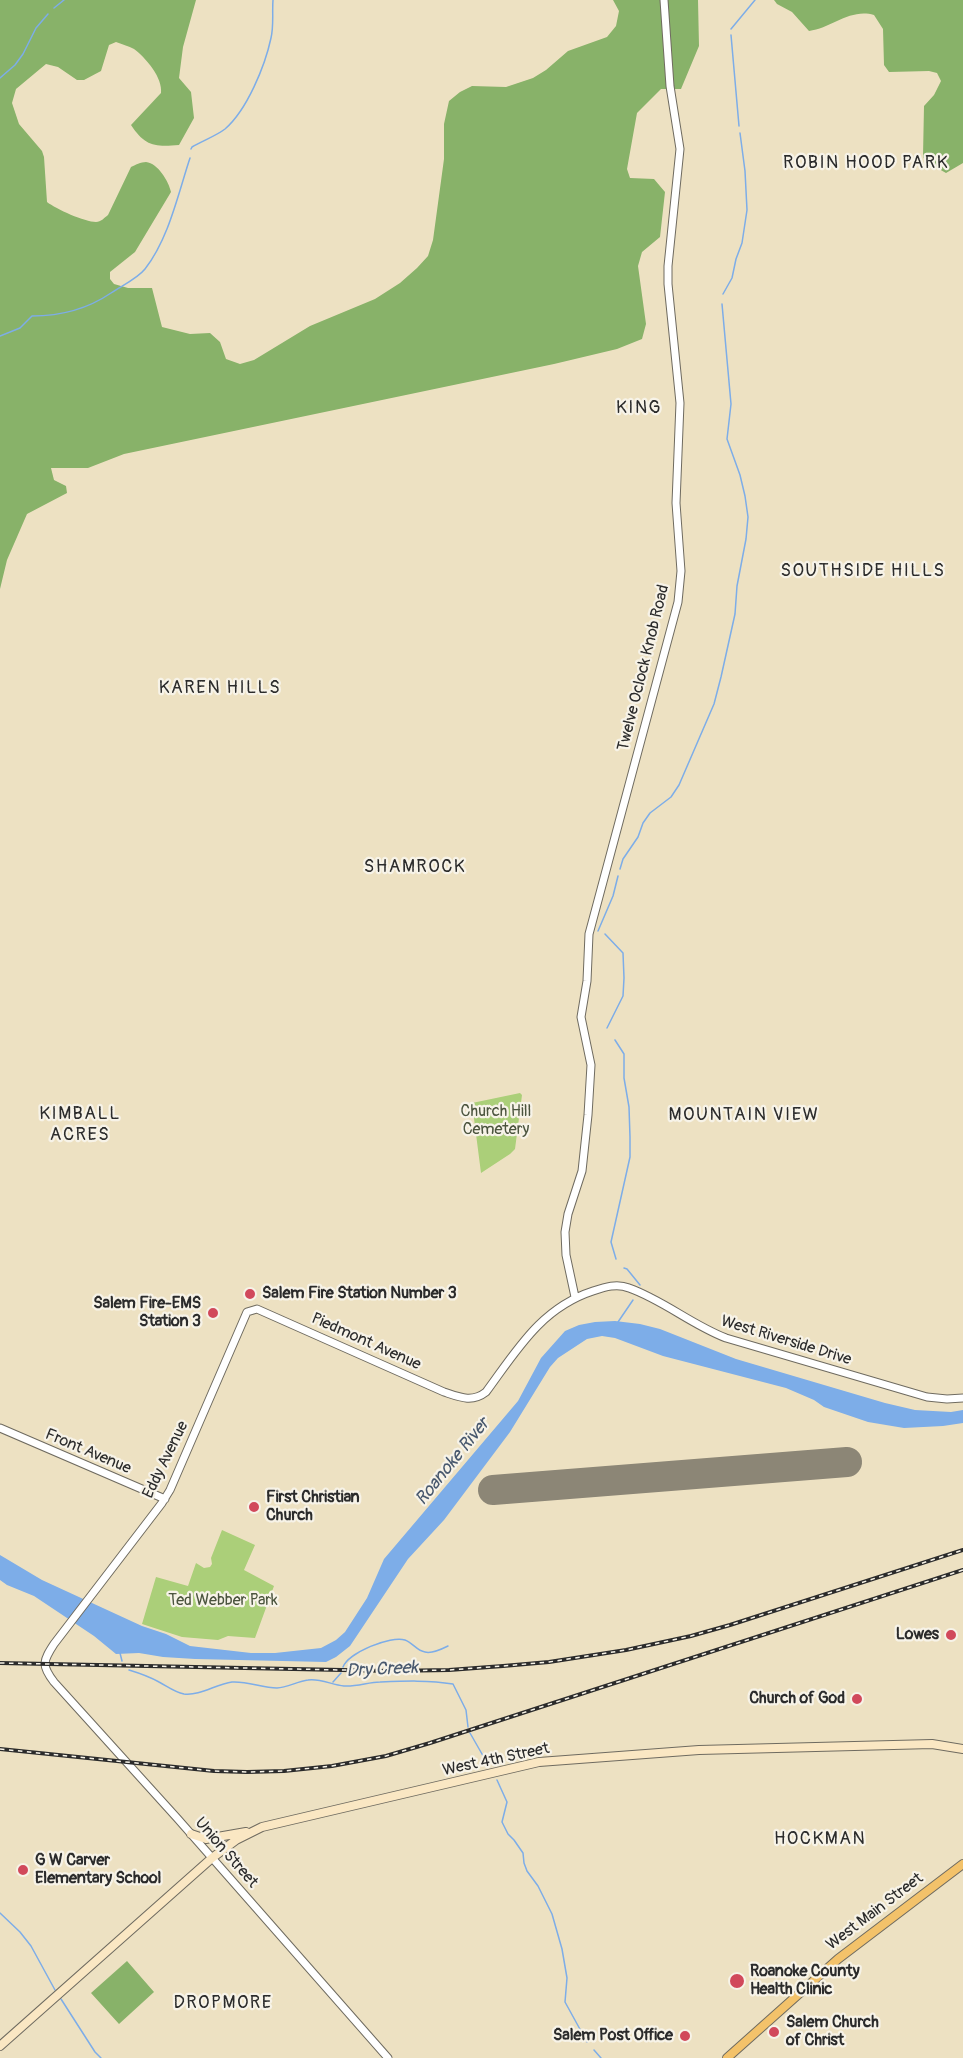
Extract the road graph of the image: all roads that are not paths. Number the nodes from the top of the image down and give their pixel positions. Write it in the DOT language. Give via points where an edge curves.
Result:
graph roads {
  1 [pos="664,0"];
  2 [pos="575,1297"];
  3 [pos="247,1312"];
  4 [pos="475,1398"];
  5 [pos="963,1398"];
  6 [pos="0,1428"];
  7 [pos="165,1499"];
  8 [pos="45,1665"];
  9 [pos="963,1749"];
  10 [pos="253,1831"];
  11 [pos="191,1834"];
  12 [pos="212,1858"];
  13 [pos="963,1864"];
  14 [pos="0,2046"];
  15 [pos="388,2058"];
  16 [pos="727,2058"];
  1 -- 2 [label="street, Twelve Oclock Knob Road" via="670,86 680,149 668,284 680,403 676,503 680,585 589,934 581,1017 591,1065 588,1115 582,1171 565,1232"];
  2 -- 4 [label="street, West Riverside Drive" via="533,1329 486,1392"];
  2 -- 5 [label="street, West Riverside Drive" via="610,1286 625,1286 726,1338 920,1395"];
  3 -- 4 [label="street, Piedmont Avenue" via="257,1309 444,1392 464,1399"];
  3 -- 7 [label="street, Eddy Avenue"];
  6 -- 7 [label="street, Front Avenue"];
  7 -- 8 [label="street, Eddy Avenue" via="70,1621 46,1655"];
  8 -- 11 [label="street, Union Street" via="54,1682"];
  9 -- 10 [label="main road, West 4th Street" via="932,1744 728,1749 539,1762"];
  10 -- 11 [label="main road" via="206,1839"];
  10 -- 12 [label="main road, West 4th Street"];
  11 -- 12 [label="street, Union Street"];
  12 -- 14 [label="main road, West 4th Street"];
  12 -- 15 [label="street, Union Street"];
  13 -- 16 [label="main road, West Main Street" via="838,1959"];
}
